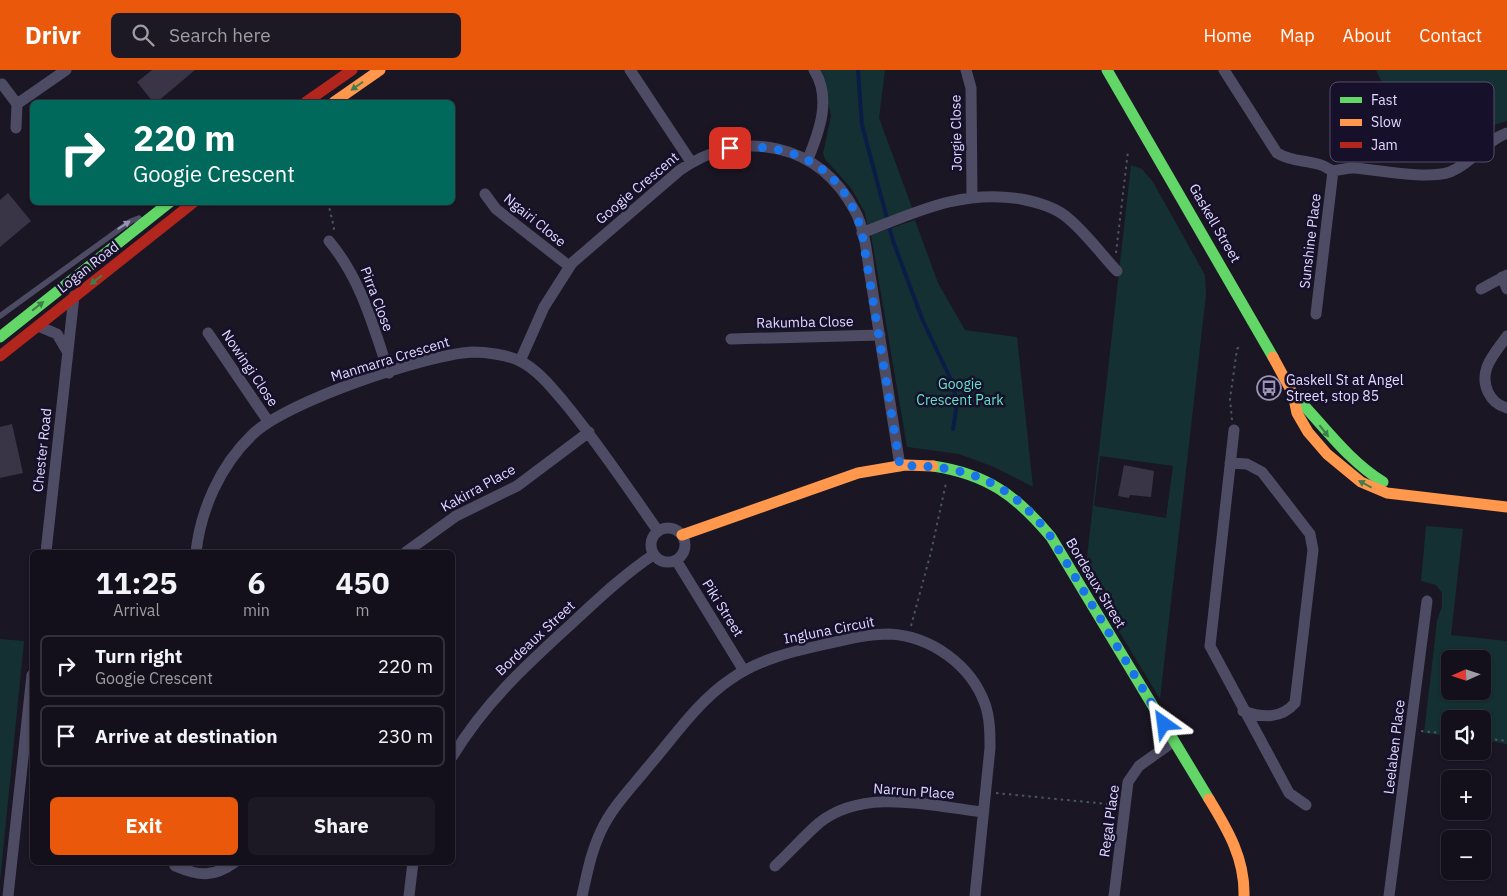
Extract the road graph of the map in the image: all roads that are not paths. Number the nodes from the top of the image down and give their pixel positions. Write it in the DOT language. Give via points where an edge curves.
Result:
graph roads {
  1 [pos="66,70"];
  2 [pos="352,70"];
  3 [pos="380,70"];
  4 [pos="630,70"];
  5 [pos="814,70"];
  6 [pos="966,70"];
  7 [pos="1107,70"];
  8 [pos="1224,70"];
  9 [pos="2,84"];
  10 [pos="309,100"];
  11 [pos="337,100"];
  12 [pos="17,104"];
  13 [pos="16,128"];
  14 [pos="1507,133"];
  15 [pos="1494,140"];
  16 [pos="808,159"];
  17 [pos="691,162"];
  18 [pos="1466,162"];
  19 [pos="1333,171"];
  20 [pos="485,194"];
  21 [pos="972,196"];
  22 [pos="166,205"];
  23 [pos="190,205"];
  24 [pos="157,212"];
  25 [pos="862,233"];
  26 [pos="329,241"];
  27 [pos="569,266"];
  28 [pos="1117,271"];
  29 [pos="1505,276"];
  30 [pos="1481,289"];
  31 [pos="1507,289"];
  32 [pos="74,296"];
  33 [pos="1316,314"];
  34 [pos="0,316"];
  35 [pos="38,326"];
  36 [pos="208,333"];
  37 [pos="880,336"];
  38 [pos="1507,336"];
  39 [pos="0,337"];
  40 [pos="731,339"];
  41 [pos="67,351"];
  42 [pos="0,356"];
  43 [pos="520,361"];
  44 [pos="389,373"];
  45 [pos="1507,408"];
  46 [pos="268,421"];
  47 [pos="1234,430"];
  48 [pos="590,432"];
  49 [pos="1230,463"];
  50 [pos="900,466"];
  51 [pos="1507,507"];
  52 [pos="658,531"];
  53 [pos="682,535"];
  54 [pos="46,550"];
  55 [pos="196,550"];
  56 [pos="409,550"];
  57 [pos="653,554"];
  58 [pos="676,560"];
  59 [pos="1427,602"];
  60 [pos="744,671"];
  61 [pos="30,693"];
  62 [pos="1243,711"];
  63 [pos="1174,741"];
  64 [pos="455,752"];
  65 [pos="1306,805"];
  66 [pos="984,812"];
  67 [pos="231,865"];
  68 [pos="413,865"];
  69 [pos="175,866"];
  70 [pos="775,866"];
  71 [pos="8,896"];
  72 [pos="409,896"];
  73 [pos="582,896"];
  74 [pos="975,896"];
  75 [pos="1114,896"];
  76 [pos="1244,896"];
  77 [pos="1389,896"];
  1 -- 12 [label="street"];
  2 -- 10 [label="street"];
  3 -- 11 [label="street, one-way"];
  4 -- 17 [label="street"];
  5 -- 16 [label="street" via="822,94 823,115"];
  6 -- 21 [label="street, Jorgie Close" via="971,88"];
  7 -- 51 [label="street, Gaskell Street" via="1259,330 1293,394 1297,413 1327,454 1345,471 1374,488 1412,496"];
  8 -- 19 [label="street" via="1277,154"];
  9 -- 12 [label="street"];
  12 -- 13 [label="street"];
  14 -- 15 [label="street"];
  16 -- 17 [label="street, Googie Crescent" via="770,147 749,146 730,148"];
  16 -- 25 [label="street, Googie Crescent" via="834,180 847,197 857,213"];
  17 -- 27 [label="street, Googie Crescent"];
  18 -- 19 [label="street" via="1450,172 1438,174 1348,167"];
  19 -- 33 [label="street, Sunshine Place"];
  20 -- 27 [label="street, Ngairi Close" via="496,210"];
  21 -- 25 [label="street"];
  21 -- 28 [label="street" via="1012,198 1055,208"];
  22 -- 24 [label="street, Logan Road"];
  23 -- 32 [label="street, Logan Road, one-way"];
  34 -- 24 [label="lane, Logan Road, one-way" via="131,221"];
  39 -- 24 [label="street, Logan Road, one-way"];
  25 -- 37 [label="street, Googie Crescent"];
  26 -- 44 [label="street, Pirra Close" via="358,284"];
  27 -- 43 [label="street, Googie Crescent" via="544,307"];
  29 -- 30 [label="street"];
  29 -- 31 [label="street"];
  32 -- 35 [label="street, Logan Road"];
  32 -- 41 [label="street, Chester Road"];
  35 -- 41 [label="street" via="60,336"];
  35 -- 42 [label="street, Logan Road"];
  36 -- 46 [label="street, Nowingi Close"];
  37 -- 40 [label="street, Rakumba Close"];
  37 -- 50 [label="street, Googie Crescent"];
  38 -- 45 [label="street" via="1487,366 1485,376 1491,400"];
  41 -- 54 [label="street, Chester Road"];
  43 -- 44 [label="street, Manmarra Crescent" via="474,352 449,355"];
  43 -- 48 [label="street, Manmarra Crescent" via="552,388"];
  44 -- 46 [label="street, Manmarra Crescent" via="310,400"];
  46 -- 55 [label="street, Manmarra Crescent" via="234,455 217,483 204,512"];
  47 -- 49 [label="street"];
  48 -- 52 [label="street, Manmarra Crescent"];
  48 -- 56 [label="street, Kakirra Place" via="517,486 456,516"];
  49 -- 62 [label="street" via="1210,646"];
  49 -- 62 [label="street" via="1247,464 1262,472 1310,534 1313,550 1295,703 1287,712 1273,715 1258,716"];
  50 -- 53 [label="street, Bordeaux Street" via="848,476"];
  50 -- 63 [label="street, Bordeaux Street" via="949,468 996,485 1034,514"];
  52 -- 53 [label="street" via="673,528"];
  52 -- 57 [label="street" via="651,539"];
  53 -- 58 [label="street" via="685,546"];
  57 -- 58 [label="street" via="661,561"];
  57 -- 64 [label="street, Bordeaux Street" via="627,572 509,682"];
  58 -- 60 [label="street, Piki Street"];
  59 -- 77 [label="street, Leelaben Place"];
  60 -- 66 [label="street, Ingluna Circuit" via="785,653 891,634 927,643 946,654 974,682 985,704 990,728"];
  60 -- 73 [label="street, Ingluna Circuit" via="696,709 614,808 594,848"];
  61 -- 71 [label="street"];
  62 -- 65 [label="street" via="1289,793"];
  63 -- 75 [label="street, Regal Place" via="1139,766 1128,782"];
  63 -- 76 [label="street, Bordeaux Street" via="1232,837 1241,863"];
  66 -- 70 [label="street, Narrun Place" via="885,802 861,803 820,823"];
  66 -- 74 [label="street, Ingluna Circuit"];
  67 -- 69 [label="street" via="222,872 206,874 191,873"];
  68 -- 72 [label="street"];
}
